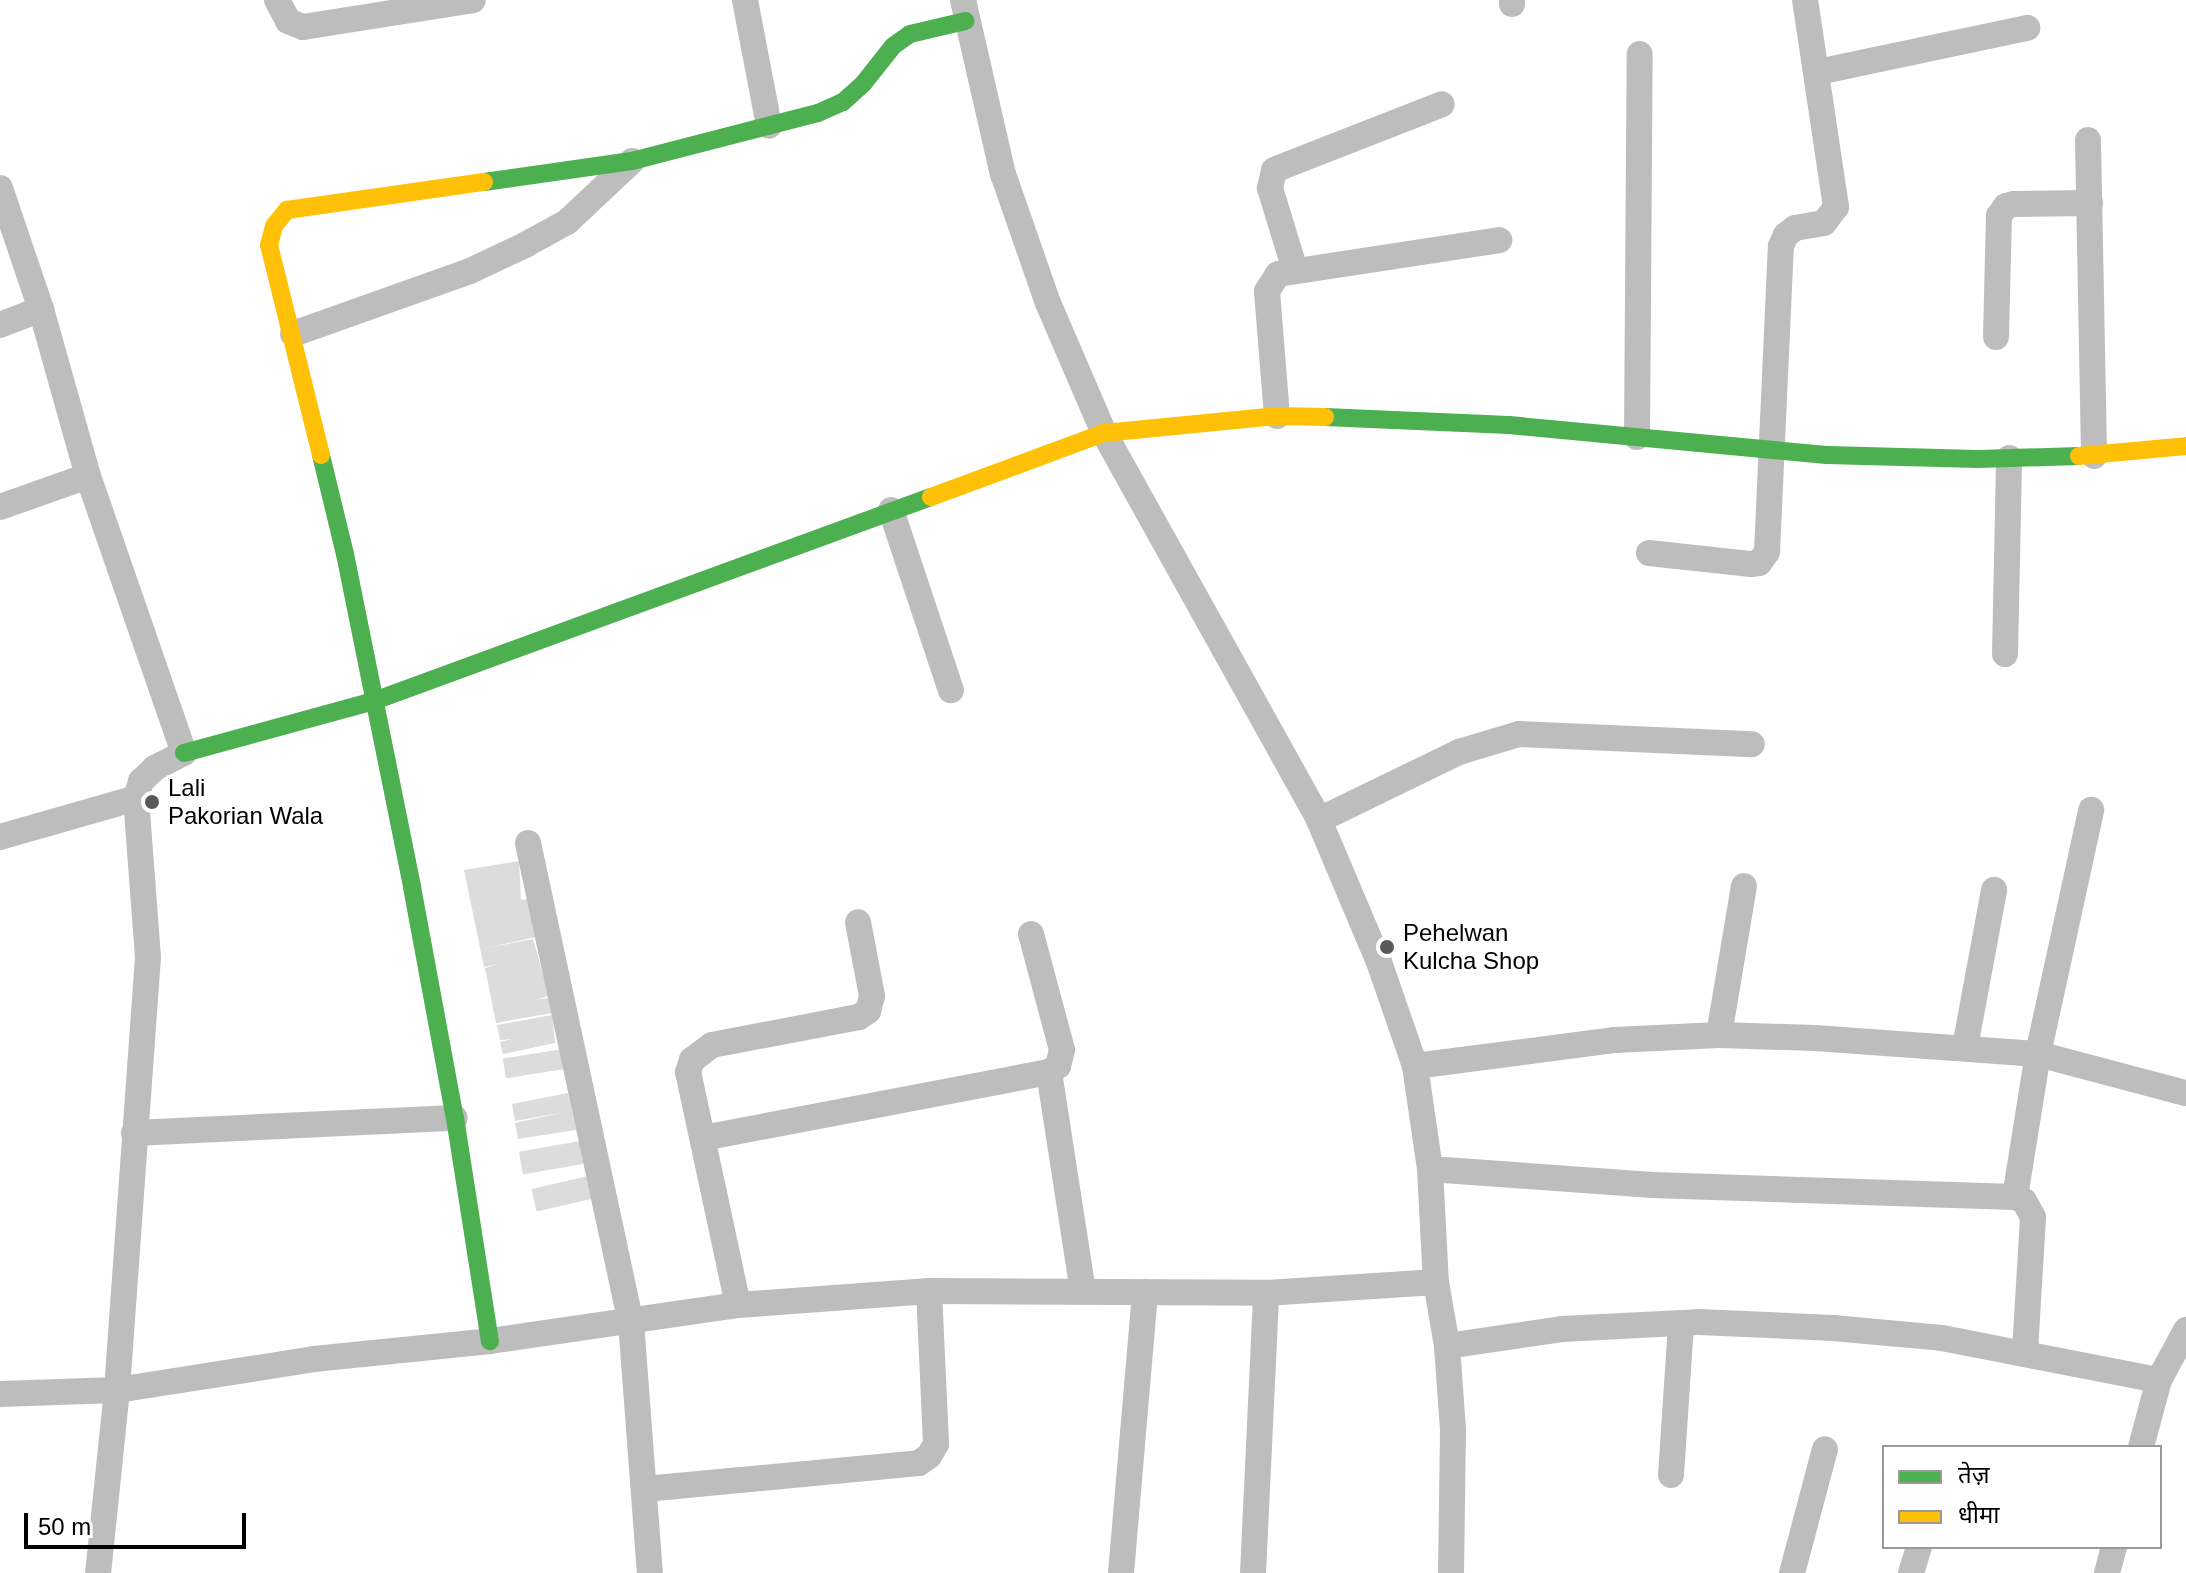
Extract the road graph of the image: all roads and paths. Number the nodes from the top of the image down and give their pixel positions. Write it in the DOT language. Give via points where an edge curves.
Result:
graph roads {
  1 [pos="277,0"];
  2 [pos="473,0"];
  3 [pos="745,0"];
  4 [pos="1805,0"];
  5 [pos="964,10"];
  6 [pos="2027,28"];
  7 [pos="1640,54"];
  8 [pos="1818,72"];
  9 [pos="1442,104"];
  10 [pos="769,126"];
  11 [pos="2088,140"];
  12 [pos="632,161"];
  13 [pos="0,188"];
  14 [pos="2090,203"];
  15 [pos="1499,240"];
  16 [pos="1295,270"];
  17 [pos="41,309"];
  18 [pos="0,325"];
  19 [pos="293,334"];
  20 [pos="1996,337"];
  21 [pos="1277,416"];
  22 [pos="1104,433"];
  23 [pos="1637,437"];
  24 [pos="2186,446"];
  25 [pos="1771,451"];
  26 [pos="2094,456"];
  27 [pos="2009,458"];
  28 [pos="88,476"];
  29 [pos="0,507"];
  30 [pos="891,510"];
  31 [pos="1649,553"];
  32 [pos="2005,654"];
  33 [pos="951,690"];
  34 [pos="374,701"];
  35 [pos="1752,744"];
  36 [pos="184,753"];
  37 [pos="136,798"];
  38 [pos="2091,810"];
  39 [pos="1319,820"];
  40 [pos="0,837"];
  41 [pos="528,843"];
  42 [pos="1744,886"];
  43 [pos="1994,890"];
  44 [pos="858,922"];
  45 [pos="1031,934"];
  46 [pos="1719,1035"];
  47 [pos="1965,1047"];
  48 [pos="2038,1054"];
  49 [pos="1415,1066"];
  50 [pos="1049,1072"];
  51 [pos="2186,1093"];
  52 [pos="455,1118"];
  53 [pos="134,1133"];
  54 [pos="703,1138"];
  55 [pos="1430,1169"];
  56 [pos="2015,1197"];
  57 [pos="1436,1282"];
  58 [pos="929,1291"];
  59 [pos="1083,1291"];
  60 [pos="1145,1292"];
  61 [pos="1266,1293"];
  62 [pos="738,1305"];
  63 [pos="631,1322"];
  64 [pos="1681,1323"];
  65 [pos="2186,1330"];
  66 [pos="490,1341"];
  67 [pos="1447,1346"];
  68 [pos="2025,1352"];
  69 [pos="2159,1380"];
  70 [pos="117,1390"];
  71 [pos="0,1394"];
  72 [pos="2142,1445"];
  73 [pos="1825,1449"];
  74 [pos="1671,1475"];
  75 [pos="645,1489"];
  76 [pos="1918,1549"];
  77 [pos="2113,1549"];
  78 [pos="98,1573"];
  79 [pos="650,1573"];
  80 [pos="1121,1573"];
  81 [pos="1253,1573"];
  82 [pos="1451,1573"];
  83 [pos="1792,1573"];
  84 [pos="1911,1573"];
  85 [pos="2107,1573"];
  1 -- 2 [label="street" via="288,21 303,27"];
  3 -- 10 [label="street"];
  4 -- 8 [label="street"];
  5 -- 10 [label="street" via="893,46 843,102"];
  5 -- 22 [label="street" via="1003,174 1048,303"];
  6 -- 8 [label="street"];
  7 -- 23 [label="street"];
  8 -- 25 [label="street" via="1836,207 1824,223 1795,228 1781,246"];
  9 -- 16 [label="street" via="1274,170 1270,188"];
  10 -- 12 [label="street"];
  11 -- 14 [label="street"];
  12 -- 19 [label="street" via="567,222 525,245 470,271"];
  12 -- 19 [label="street" via="287,210 274,226 269,245"];
  13 -- 17 [label="street"];
  14 -- 20 [label="street" via="2006,206 1999,216"];
  14 -- 26 [label="street"];
  15 -- 16 [label="street"];
  16 -- 21 [label="street" via="1278,274 1267,291"];
  17 -- 18 [label="street"];
  17 -- 28 [label="street"];
  19 -- 34 [label="street"];
  21 -- 22 [label="street"];
  21 -- 23 [label="street" via="1494,424"];
  22 -- 30 [label="street"];
  22 -- 39 [label="street"];
  23 -- 25 [label="street"];
  24 -- 26 [label="street"];
  25 -- 27 [label="street"];
  25 -- 31 [label="street" via="1767,552 1759,563"];
  26 -- 27 [label="street"];
  27 -- 32 [label="street"];
  28 -- 29 [label="street"];
  28 -- 36 [label="street"];
  30 -- 33 [label="street"];
  30 -- 34 [label="street"];
  34 -- 36 [label="street"];
  34 -- 52 [label="street"];
  35 -- 39 [label="street" via="1519,734 1459,752"];
  36 -- 37 [label="street" via="141,781"];
  37 -- 40 [label="street"];
  37 -- 53 [label="street" via="148,957"];
  38 -- 48 [label="street"];
  39 -- 49 [label="street" via="1379,962"];
  41 -- 63 [label="street"];
  42 -- 46 [label="street"];
  43 -- 47 [label="street"];
  44 -- 54 [label="street" via="872,996 868,1011 699,1052 688,1072"];
  45 -- 50 [label="street" via="1062,1050 1058,1066"];
  46 -- 47 [label="street"];
  46 -- 49 [label="street" via="1530,1049"];
  47 -- 48 [label="street"];
  48 -- 51 [label="street"];
  48 -- 56 [label="street"];
  49 -- 55 [label="street"];
  50 -- 54 [label="street"];
  50 -- 59 [label="street"];
  52 -- 53 [label="street"];
  52 -- 66 [label="street"];
  53 -- 70 [label="street"];
  54 -- 62 [label="street"];
  55 -- 56 [label="street" via="1652,1185"];
  55 -- 57 [label="street"];
  56 -- 68 [label="street" via="2024,1201 2033,1217"];
  57 -- 61 [label="street"];
  57 -- 67 [label="street"];
  58 -- 59 [label="street"];
  58 -- 62 [label="street"];
  58 -- 75 [label="street" via="936,1444 919,1463"];
  59 -- 60 [label="street"];
  60 -- 61 [label="street"];
  60 -- 80 [label="street"];
  61 -- 81 [label="street"];
  62 -- 63 [label="street"];
  63 -- 66 [label="street"];
  63 -- 75 [label="street"];
  64 -- 67 [label="street" via="1562,1329"];
  64 -- 68 [label="street" via="1885,1331"];
  64 -- 74 [label="street"];
  65 -- 69 [label="street"];
  66 -- 70 [label="street" via="314,1359"];
  67 -- 82 [label="street" via="1453,1430"];
  68 -- 69 [label="street"];
  69 -- 72 [label="street"];
  70 -- 71 [label="street"];
  70 -- 78 [label="street"];
  73 -- 83 [label="street"];
  75 -- 79 [label="street"];
  76 -- 84 [label="street"];
  77 -- 85 [label="street"];
}
